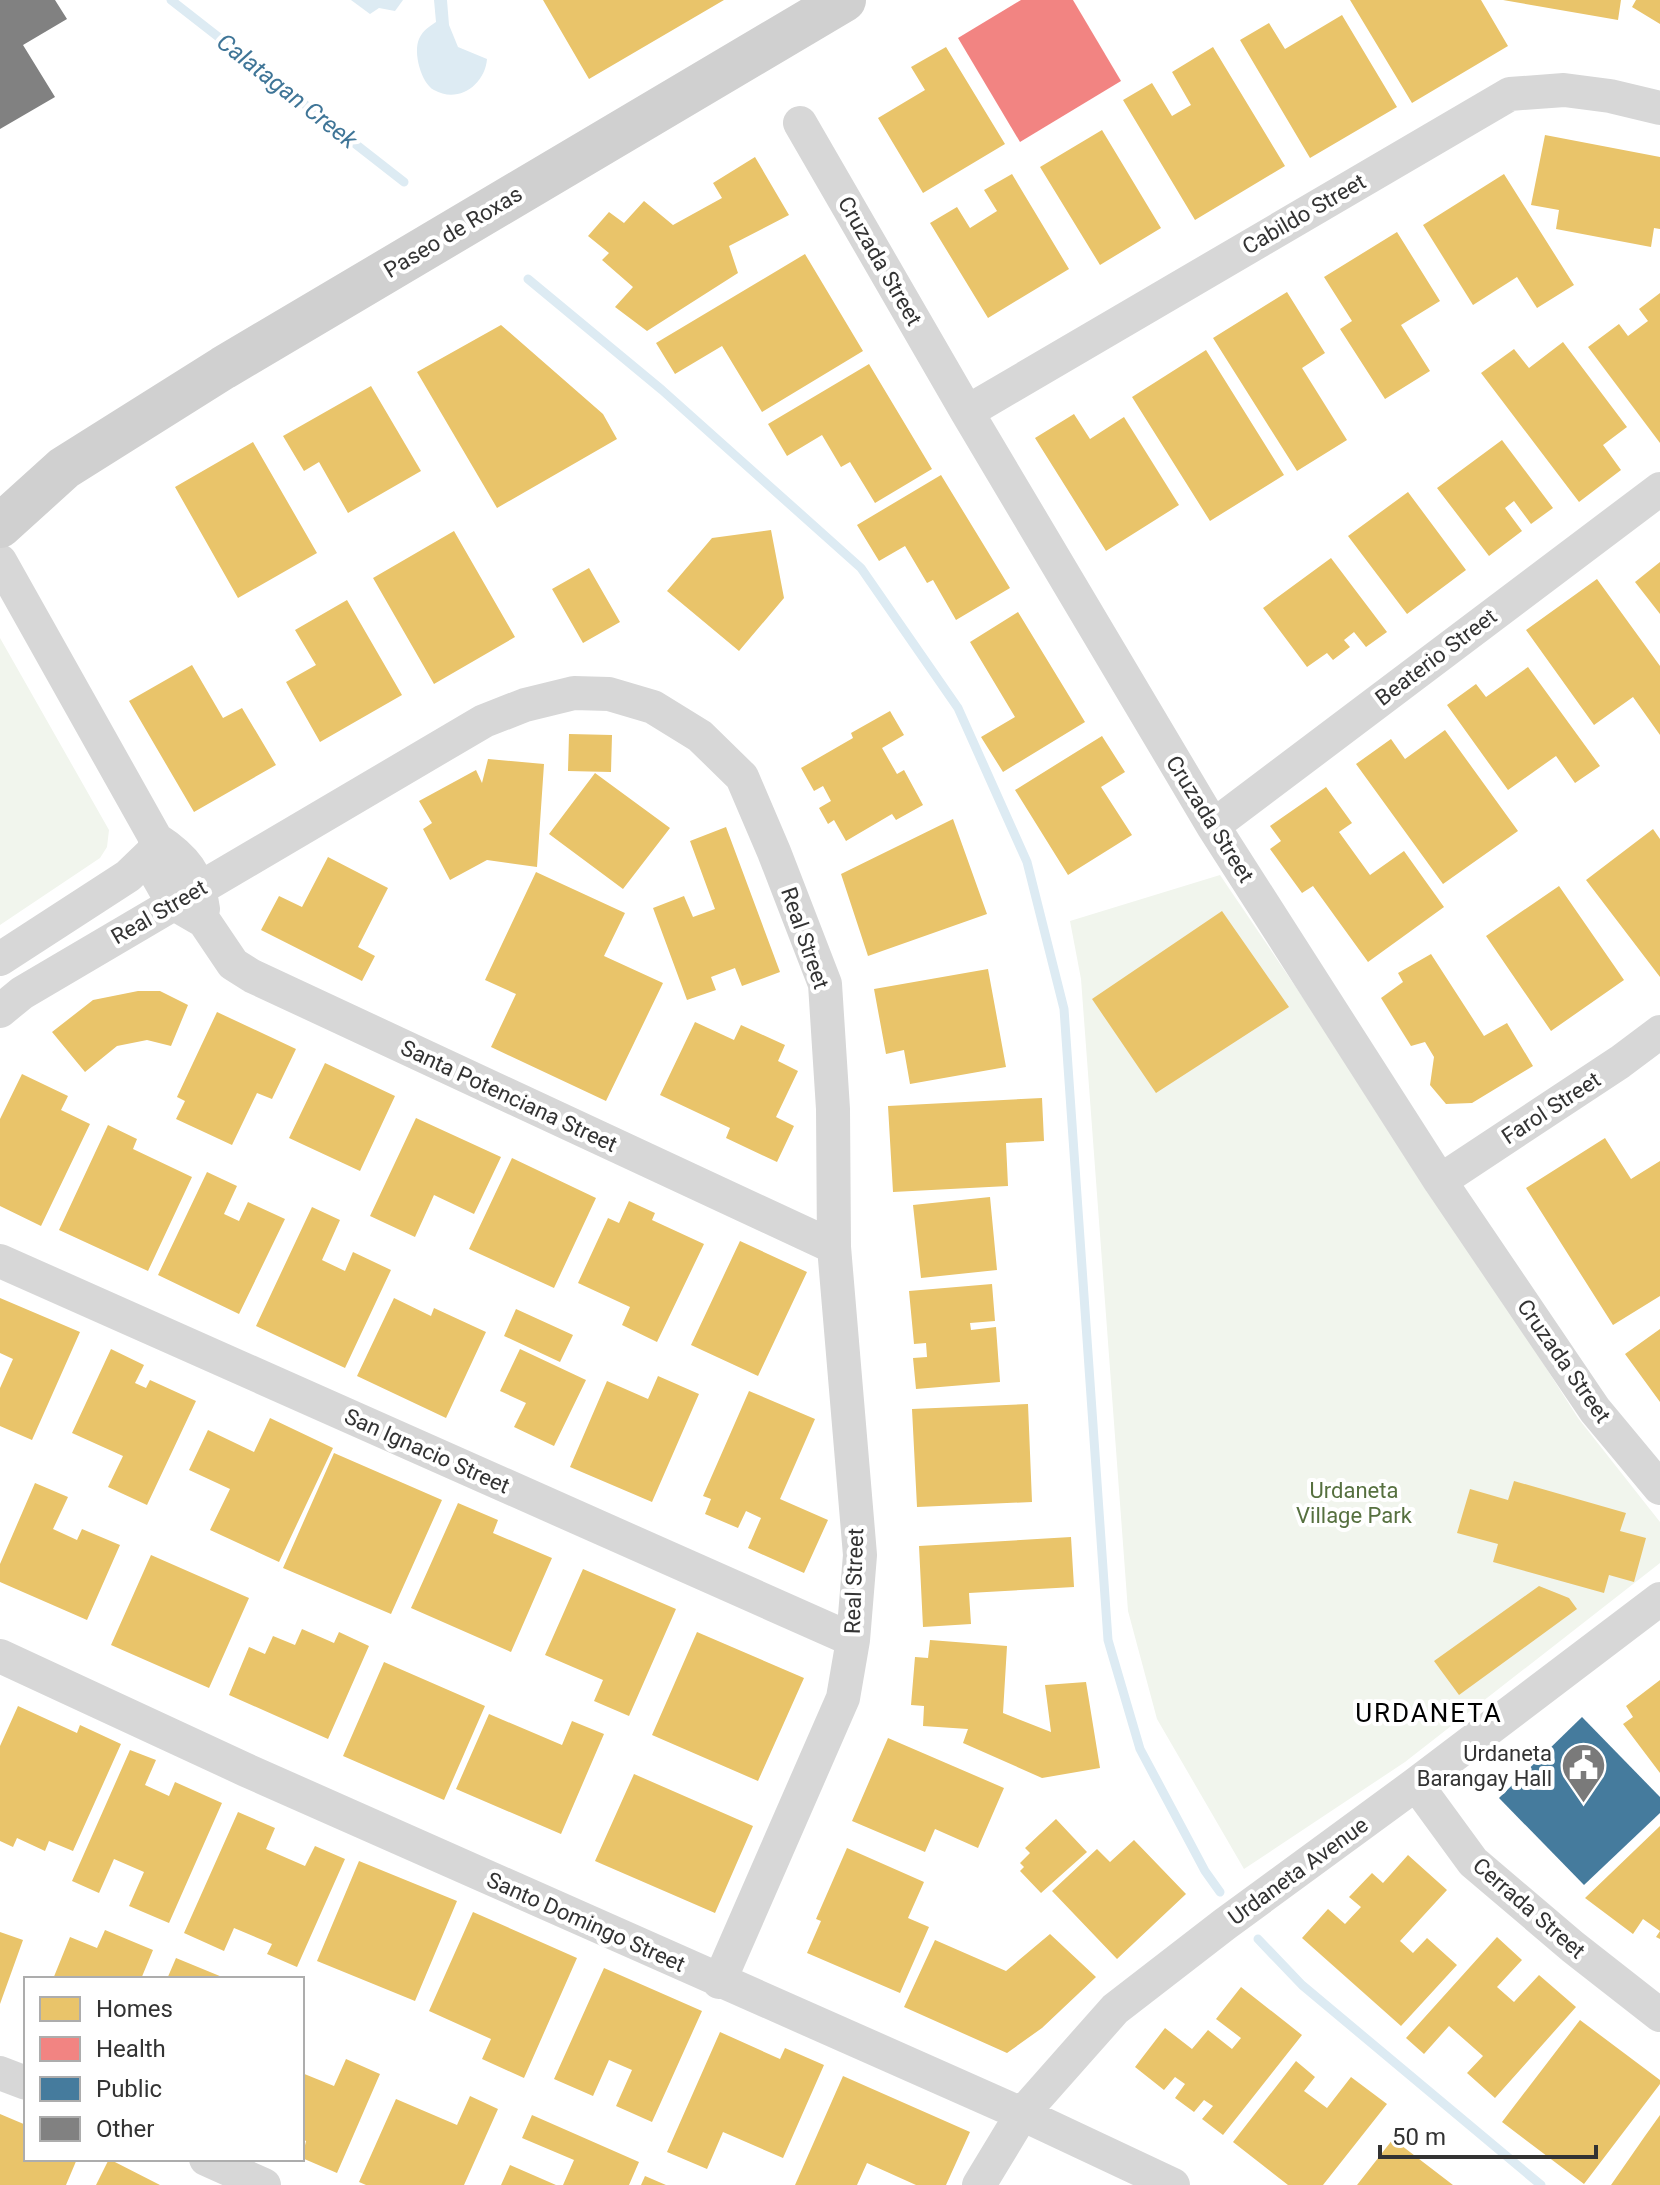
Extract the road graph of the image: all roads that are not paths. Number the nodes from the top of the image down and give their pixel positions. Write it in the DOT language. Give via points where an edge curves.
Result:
graph roads {
  1 [pos="816,7"];
  2 [pos="1660,108"];
  3 [pos="800,123"];
  4 [pos="967,412"];
  5 [pos="64,468"];
  6 [pos="1660,489"];
  7 [pos="0,491"];
  8 [pos="0,526"];
  9 [pos="0,561"];
  10 [pos="1213,826"];
  11 [pos="152,849"];
  12 [pos="192,904"];
  13 [pos="0,959"];
  14 [pos="0,1011"];
  15 [pos="1660,1032"];
  16 [pos="1440,1181"];
  17 [pos="834,1247"];
  18 [pos="0,1261"];
  19 [pos="1660,1488"];
  20 [pos="1660,1599"];
  21 [pos="853,1640"];
  22 [pos="0,1656"];
  23 [pos="1416,1784"];
  24 [pos="719,1982"];
  25 [pos="1660,2015"];
  26 [pos="0,2073"];
  27 [pos="24,2082"];
  28 [pos="1022,2114"];
  29 [pos="210,2161"];
  30 [pos="264,2185"];
  31 [pos="979,2185"];
  32 [pos="1173,2185"];
  1 -- 5 [label="main road, Paseo de Roxas"];
  2 -- 4 [label="street, Cabildo Street" via="1564,90 1510,94"];
  3 -- 4 [label="street, Cruzada Street"];
  4 -- 10 [label="street, Cruzada Street"];
  5 -- 7 [label="main road, Paseo de Roxas"];
  5 -- 8 [label="main road, Paseo de Roxas"];
  6 -- 10 [label="street, Beaterio Street"];
  9 -- 11 [label="street, Santa Potenciana Street"];
  10 -- 16 [label="street, Cruzada Street"];
  11 -- 12 [label="street, Santa Potenciana Street"];
  11 -- 13 [label="street" via="128,876"];
  12 -- 14 [label="street, Real Street" via="22,993"];
  12 -- 17 [label="street, Santa Potenciana Street" via="233,964 252,976"];
  12 -- 17 [label="street, Real Street" via="484,721 574,693 609,694 653,707 700,736 742,777 825,984"];
  15 -- 16 [label="street, Farol Street"];
  16 -- 19 [label="street, Cruzada Street" via="1595,1410"];
  17 -- 21 [label="street, Real Street" via="860,1555"];
  18 -- 21 [label="street, San Ignacio Street"];
  20 -- 23 [label="street, Urdaneta Avenue"];
  21 -- 24 [label="street, Real Street" via="843,1698"];
  22 -- 24 [label="street, Santo Domingo Street"];
  23 -- 25 [label="street, Cerrada Street" via="1473,1862"];
  23 -- 28 [label="street, Urdaneta Avenue" via="1115,2009"];
  24 -- 28 [label="street, Santo Domingo Street"];
  26 -- 27 [label="street"];
  28 -- 31 [label="street, Urdaneta Avenue"];
  28 -- 32 [label="street, Santo Domingo Street"];
  29 -- 30 [label="street"];
}
